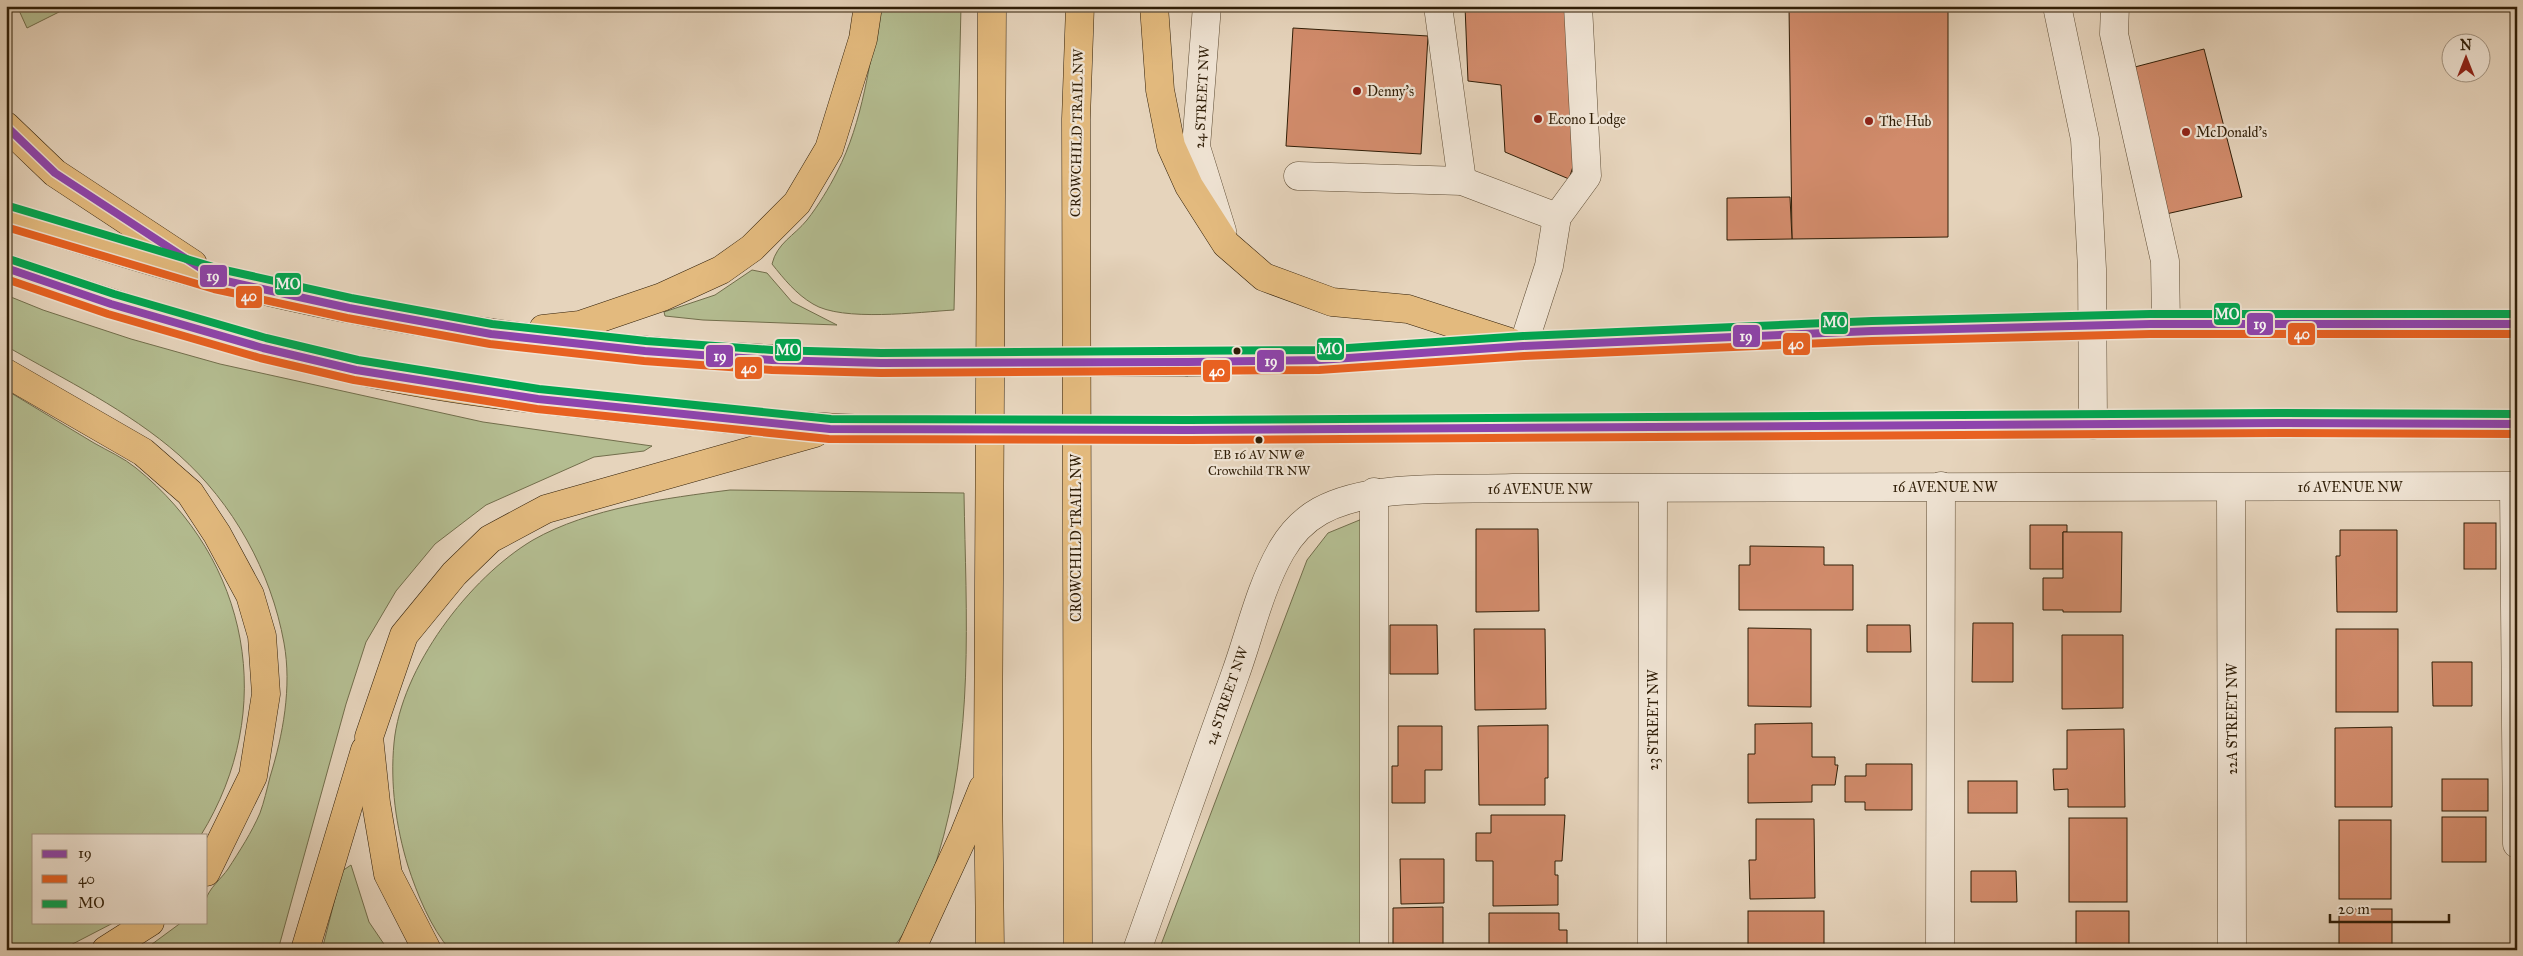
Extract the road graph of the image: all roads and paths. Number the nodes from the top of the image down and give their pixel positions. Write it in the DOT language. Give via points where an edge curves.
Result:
graph roads {
  1 [pos="868,6"];
  2 [pos="992,6"];
  3 [pos="1080,6"];
  4 [pos="1154,6"];
  5 [pos="1207,6"];
  6 [pos="1438,6"];
  7 [pos="1578,6"];
  8 [pos="2057,6"];
  9 [pos="2115,6"];
  10 [pos="6,126"];
  11 [pos="1298,176"];
  12 [pos="1462,180"];
  13 [pos="6,216"];
  14 [pos="1558,217"];
  15 [pos="1226,244"];
  16 [pos="6,268"];
  17 [pos="217,279"];
  18 [pos="2166,324"];
  19 [pos="2517,324"];
  20 [pos="2092,325"];
  21 [pos="491,334"];
  22 [pos="1523,346"];
  23 [pos="6,373"];
  24 [pos="2517,424"];
  25 [pos="2093,425"];
  26 [pos="830,429"];
  27 [pos="1941,486"];
  28 [pos="2515,486"];
  29 [pos="2231,488"];
  30 [pos="1653,490"];
  31 [pos="1374,492"];
  32 [pos="369,737"];
  33 [pos="988,775"];
  34 [pos="2517,844"];
  35 [pos="208,868"];
  36 [pos="147,924"];
  37 [pos="106,950"];
  38 [pos="305,950"];
  39 [pos="427,950"];
  40 [pos="911,950"];
  41 [pos="990,950"];
  42 [pos="1078,950"];
  43 [pos="1137,950"];
  44 [pos="1374,950"];
  45 [pos="1652,950"];
  46 [pos="1940,950"];
  47 [pos="2232,950"];
  1 -- 21 [label="highway" via="863,40 829,149 798,203 752,248 721,270 662,296 580,325"];
  2 -- 33 [label="highway"];
  3 -- 42 [label="highway, CROWCHILD TRAIL NW" via="1076,118"];
  4 -- 15 [label="highway" via="1160,90 1171,146 1189,186"];
  5 -- 15 [label="street, 24 STREET NW" via="1196,147"];
  6 -- 12 [label="street"];
  7 -- 14 [label="street" via="1586,176"];
  8 -- 20 [label="street" via="2085,139"];
  9 -- 18 [label="street" via="2114,34 2165,261"];
  10 -- 17 [label="highway" via="55,173"];
  11 -- 12 [label="street"];
  12 -- 14 [label="street"];
  13 -- 17 [label="highway"];
  14 -- 22 [label="street" via="1549,266"];
  15 -- 22 [label="highway" via="1264,277 1332,302 1408,309"];
  16 -- 26 [label="highway" via="111,304 263,348 356,370 538,399"];
  17 -- 21 [label="highway"];
  18 -- 19 [label="highway"];
  18 -- 20 [label="highway"];
  20 -- 22 [label="highway"];
  20 -- 25 [label="street"];
  21 -- 22 [label="highway, bridge" via="646,351 772,360 880,363 1320,360"];
  23 -- 35 [label="highway" via="143,452 190,493 250,595 262,636 264,703 253,776"];
  24 -- 25 [label="highway"];
  25 -- 26 [label="highway, bridge"];
  26 -- 32 [label="highway" via="546,509 490,539 454,574 404,635"];
  27 -- 29 [label="street, 16 AVENUE NW"];
  27 -- 30 [label="street, 16 AVENUE NW"];
  27 -- 46 [label="street"];
  28 -- 29 [label="street, 16 AVENUE NW"];
  28 -- 34 [label="street"];
  29 -- 47 [label="street, 22A STREET NW"];
  30 -- 31 [label="street, 16 AVENUE NW" via="1513,488"];
  30 -- 45 [label="street, 23 STREET NW"];
  31 -- 43 [label="street, 24 STREET NW" via="1320,511 1297,528 1281,550 1263,587 1240,662"];
  31 -- 44 [label="street"];
  32 -- 38 [label="highway"];
  32 -- 39 [label="highway" via="388,874"];
  33 -- 40 [label="highway"];
  33 -- 41 [label="highway"];
  36 -- 37 [label="highway"];
}
